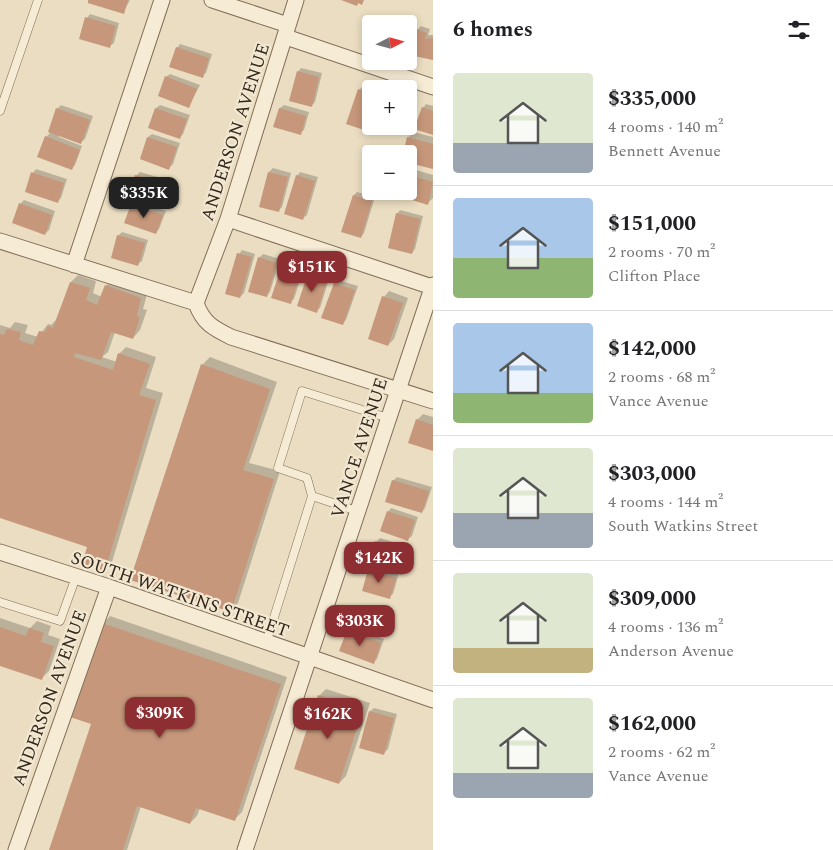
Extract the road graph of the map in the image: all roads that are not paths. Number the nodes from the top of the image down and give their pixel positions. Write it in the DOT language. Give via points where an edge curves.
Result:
graph roads {
  1 [pos="38,0"];
  2 [pos="162,0"];
  3 [pos="212,0"];
  4 [pos="296,0"];
  5 [pos="287,31"];
  6 [pos="433,87"];
  7 [pos="0,111"];
  8 [pos="228,219"];
  9 [pos="0,241"];
  10 [pos="74,265"];
  11 [pos="433,286"];
  12 [pos="196,303"];
  13 [pos="397,389"];
  14 [pos="433,401"];
  15 [pos="388,418"];
  16 [pos="312,496"];
  17 [pos="357,511"];
  18 [pos="0,552"];
  19 [pos="76,577"];
  20 [pos="109,587"];
  21 [pos="0,602"];
  22 [pos="266,643"];
  23 [pos="309,658"];
  24 [pos="433,700"];
  25 [pos="16,850"];
  26 [pos="245,850"];
  1 -- 7 [label="lane"];
  2 -- 10 [label="street"];
  3 -- 5 [label="street"];
  4 -- 5 [label="street, ANDERSON AVENUE"];
  5 -- 6 [label="street"];
  5 -- 8 [label="street, ANDERSON AVENUE"];
  8 -- 11 [label="street"];
  8 -- 12 [label="street, ANDERSON AVENUE"];
  9 -- 10 [label="street"];
  10 -- 12 [label="street"];
  11 -- 13 [label="street, VANCE AVENUE"];
  12 -- 13 [label="street" via="201,318 212,328 231,337"];
  13 -- 14 [label="street"];
  13 -- 15 [label="street, VANCE AVENUE"];
  15 -- 16 [label="lane" via="302,391 278,468 307,478"];
  15 -- 17 [label="street, VANCE AVENUE"];
  16 -- 17 [label="lane"];
  16 -- 22 [label="lane"];
  17 -- 23 [label="street, VANCE AVENUE"];
  18 -- 19 [label="street, SOUTH WATKINS STREET"];
  19 -- 20 [label="street, SOUTH WATKINS STREET"];
  19 -- 21 [label="lane" via="60,621"];
  20 -- 22 [label="street, SOUTH WATKINS STREET"];
  20 -- 25 [label="street, ANDERSON AVENUE"];
  22 -- 23 [label="street, SOUTH WATKINS STREET"];
  23 -- 24 [label="street, SOUTH WATKINS STREET"];
  23 -- 26 [label="street, VANCE AVENUE"];
}
